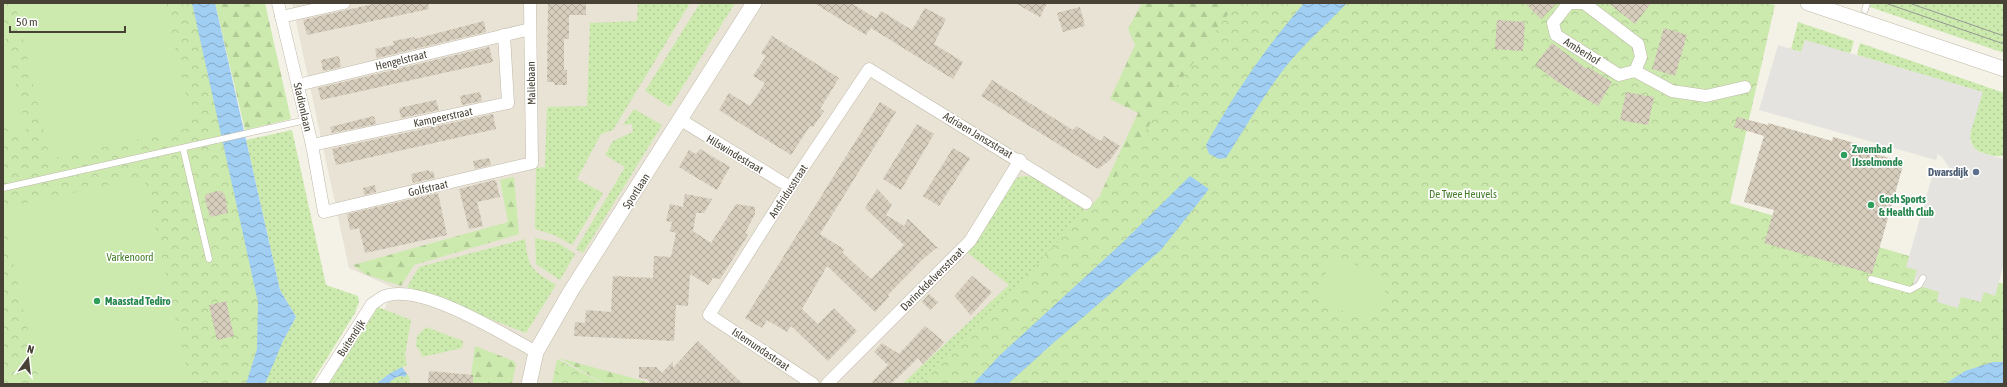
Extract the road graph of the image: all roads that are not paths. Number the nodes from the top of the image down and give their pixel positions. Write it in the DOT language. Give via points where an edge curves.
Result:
graph roads {
  1 [pos="278,3"];
  2 [pos="344,3"];
  3 [pos="530,3"];
  4 [pos="754,3"];
  5 [pos="1584,3"];
  6 [pos="1808,3"];
  7 [pos="1867,3"];
  8 [pos="1865,10"];
  9 [pos="281,17"];
  10 [pos="530,30"];
  11 [pos="504,35"];
  12 [pos="869,69"];
  13 [pos="2004,69"];
  14 [pos="1635,71"];
  15 [pos="298,85"];
  16 [pos="1745,86"];
  17 [pos="306,120"];
  18 [pos="681,120"];
  19 [pos="312,145"];
  20 [pos="183,148"];
  21 [pos="1020,160"];
  22 [pos="532,163"];
  23 [pos="790,187"];
  24 [pos="3,188"];
  25 [pos="1086,203"];
  26 [pos="324,212"];
  27 [pos="209,259"];
  28 [pos="1923,278"];
  29 [pos="1871,279"];
  30 [pos="709,315"];
  31 [pos="536,352"];
  32 [pos="321,384"];
  33 [pos="529,384"];
  34 [pos="813,384"];
  35 [pos="827,384"];
  1 -- 9 [label="street, Stadionlaan"];
  2 -- 9 [label="street"];
  3 -- 10 [label="street, Maliebaan"];
  4 -- 18 [label="street, Sportlaan"];
  5 -- 14 [label="street, Amberhof" via="1638,44 1641,57"];
  5 -- 14 [label="street, Amberhof" via="1569,3 1553,23 1556,35 1619,74"];
  6 -- 13 [label="street"];
  7 -- 8 [label="lane"];
  9 -- 15 [label="street, Stadionlaan"];
  10 -- 11 [label="street, Hengelstraat"];
  10 -- 22 [label="street, Maliebaan"];
  11 -- 15 [label="street, Hengelstraat"];
  11 -- 19 [label="street, Kampeerstraat" via="508,102"];
  12 -- 21 [label="street, Adriaen Janszstraat"];
  12 -- 23 [label="street, Ansfridusstraat"];
  14 -- 16 [label="street" via="1672,91 1706,96"];
  15 -- 17 [label="street, Stadionlaan"];
  17 -- 19 [label="street, Stadionlaan"];
  17 -- 20 [label="lane"];
  18 -- 23 [label="street, Hilswindestraat"];
  18 -- 31 [label="street, Sportlaan" via="571,291"];
  19 -- 26 [label="street, Stadionlaan"];
  20 -- 24 [label="lane"];
  20 -- 27 [label="lane"];
  21 -- 25 [label="street, Adriaen Janszstraat"];
  21 -- 35 [label="street, Darinckdelversstraat" via="970,241"];
  22 -- 26 [label="street, Golfstraat"];
  23 -- 30 [label="street, Ansfridusstraat"];
  28 -- 29 [label="lane" via="1919,286 1910,290"];
  30 -- 34 [label="street, Islemundastraat"];
  31 -- 32 [label="street, Buitendijk" via="477,319 430,300 404,295 386,296 372,304"];
  31 -- 33 [label="street, Sportlaan"];
}
